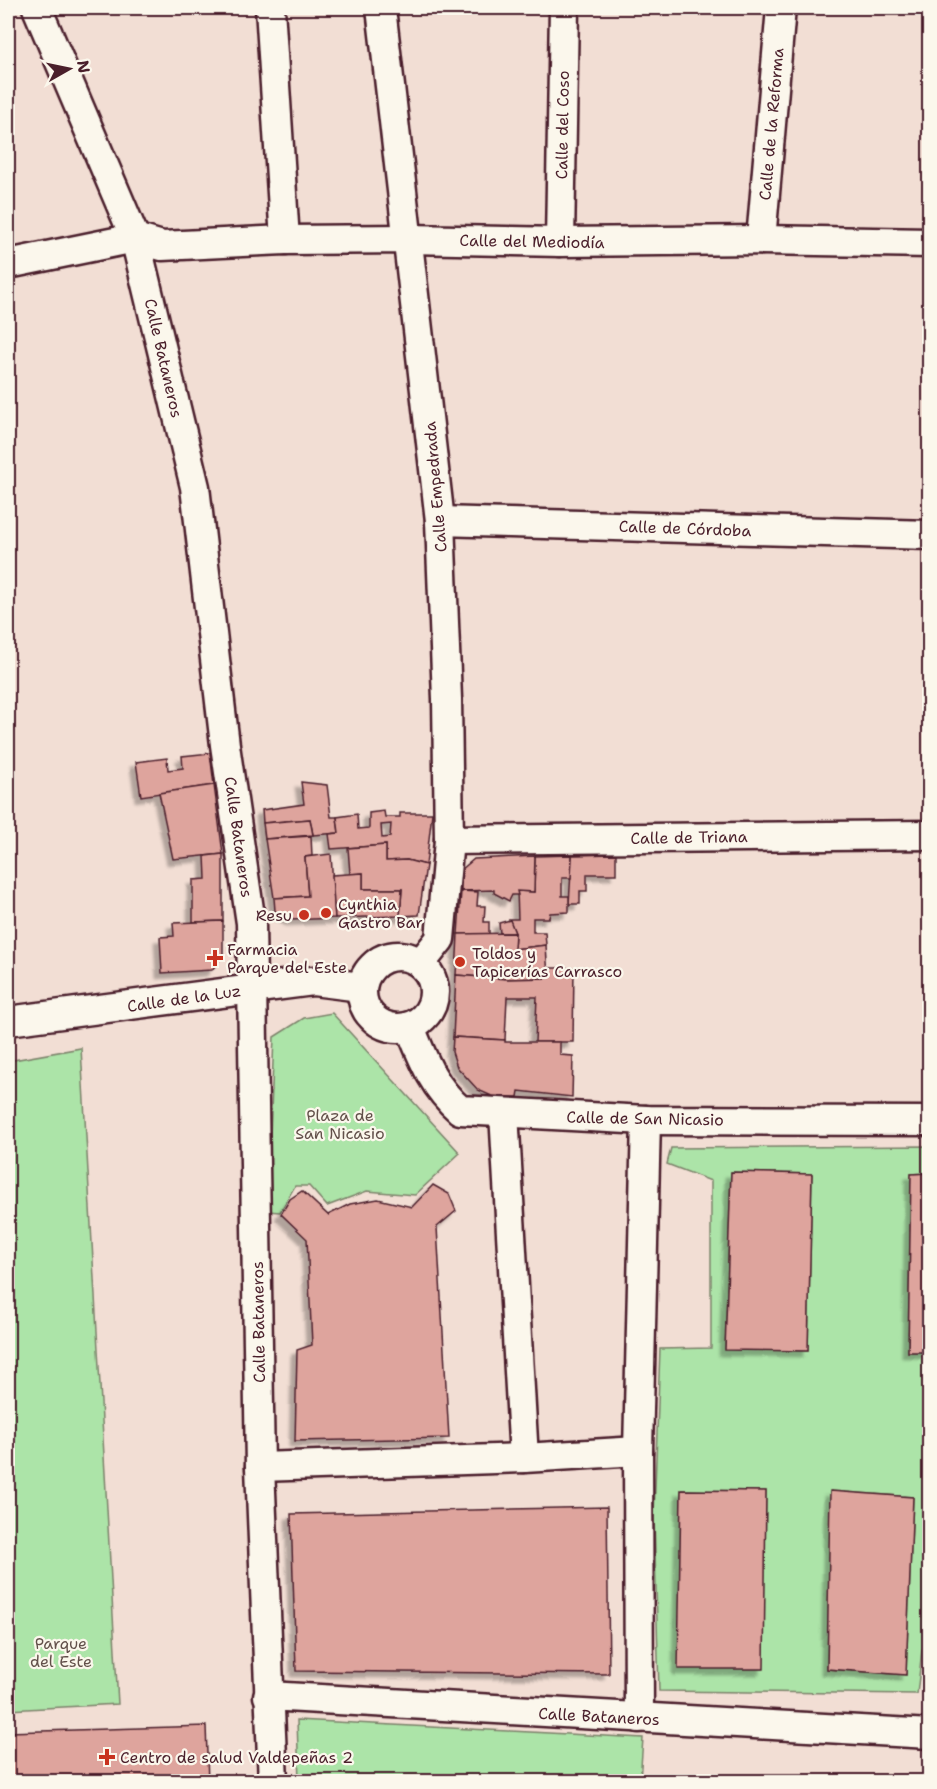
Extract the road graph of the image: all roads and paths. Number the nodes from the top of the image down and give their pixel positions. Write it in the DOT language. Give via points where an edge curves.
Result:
graph roads {
  1 [pos="37,8"];
  2 [pos="270,8"];
  3 [pos="381,8"];
  4 [pos="564,8"];
  5 [pos="781,8"];
  6 [pos="135,238"];
  7 [pos="409,239"];
  8 [pos="285,240"];
  9 [pos="761,240"];
  10 [pos="560,242"];
  11 [pos="930,243"];
  12 [pos="8,264"];
  13 [pos="440,521"];
  14 [pos="930,535"];
  15 [pos="930,835"];
  16 [pos="449,840"];
  17 [pos="421,963"];
  18 [pos="361,987"];
  19 [pos="253,989"];
  20 [pos="8,1021"];
  21 [pos="410,1027"];
  22 [pos="504,1113"];
  23 [pos="646,1120"];
  24 [pos="930,1121"];
  25 [pos="638,1451"];
  26 [pos="524,1458"];
  27 [pos="260,1467"];
  28 [pos="268,1696"];
  29 [pos="639,1718"];
  30 [pos="930,1734"];
  31 [pos="273,1782"];
  1 -- 6 [label="street, Calle Bataneros"];
  2 -- 8 [label="street"];
  3 -- 7 [label="street, Calle Empedrada"];
  4 -- 10 [label="street, Calle del Coso"];
  5 -- 9 [label="street, Calle de la Reforma"];
  6 -- 8 [label="street, Calle del Mediodía" via="162,246"];
  6 -- 12 [label="street"];
  6 -- 19 [label="street, Calle Bataneros" via="195,487 225,745 251,923"];
  7 -- 8 [label="street, Calle del Mediodía"];
  7 -- 10 [label="street, Calle del Mediodía"];
  7 -- 13 [label="street, Calle Empedrada"];
  9 -- 10 [label="street, Calle del Mediodía"];
  9 -- 11 [label="street, Calle del Mediodía"];
  13 -- 14 [label="street, Calle de Córdoba"];
  13 -- 16 [label="street, Calle Empedrada"];
  15 -- 16 [label="street, Calle de Triana"];
  16 -- 17 [label="street, Calle Empedrada" via="440,939"];
  17 -- 18 [label="street" via="403,956 384,958 369,969"];
  17 -- 21 [label="street" via="432,979 434,998 426,1016"];
  18 -- 19 [label="street, Calle de la Luz" via="313,981"];
  18 -- 21 [label="street" via="364,1006 375,1021 392,1029"];
  19 -- 20 [label="street, Calle de la Luz"];
  19 -- 27 [label="street, Calle Bataneros"];
  21 -- 22 [label="street, Calle de San Nicasio" via="428,1072 444,1096 460,1110"];
  22 -- 23 [label="street, Calle de San Nicasio"];
  22 -- 26 [label="street"];
  23 -- 24 [label="street, Calle de San Nicasio"];
  23 -- 25 [label="street"];
  25 -- 26 [label="street"];
  25 -- 29 [label="street"];
  26 -- 27 [label="street"];
  27 -- 28 [label="street, Calle Bataneros"];
  28 -- 29 [label="street, Calle Bataneros"];
  28 -- 31 [label="street, Calle Bataneros"];
  29 -- 30 [label="street, Calle Bataneros"];
}
